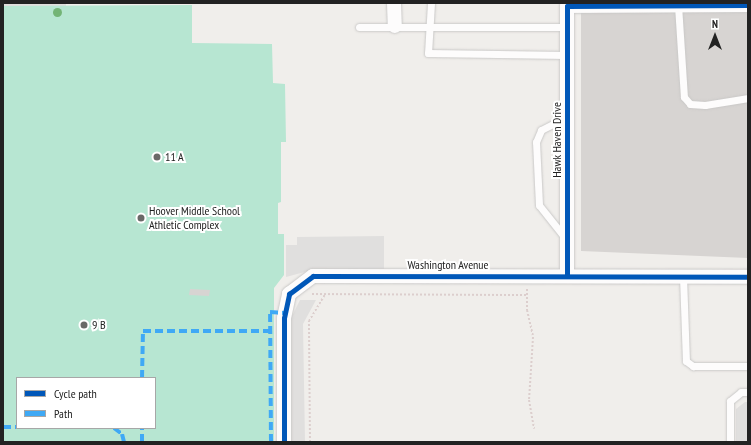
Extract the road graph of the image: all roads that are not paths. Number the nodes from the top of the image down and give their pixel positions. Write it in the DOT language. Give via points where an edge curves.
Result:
graph roads {
  1 [pos="394,3"];
  2 [pos="431,3"];
  3 [pos="566,4"];
  4 [pos="712,4"];
  5 [pos="678,5"];
  6 [pos="748,5"];
  7 [pos="395,26"];
  8 [pos="430,26"];
  9 [pos="567,26"];
  10 [pos="359,27"];
  11 [pos="567,55"];
  12 [pos="748,98"];
  13 [pos="567,117"];
  14 [pos="567,240"];
  15 [pos="567,275"];
  16 [pos="683,276"];
  17 [pos="748,277"];
  18 [pos="748,366"];
  19 [pos="748,392"];
  20 [pos="284,442"];
  21 [pos="730,442"];
  1 -- 7 [label="street"];
  2 -- 8 [label="lane"];
  3 -- 5 [label="street"];
  3 -- 9 [label="street, Hawk Haven Drive"];
  4 -- 5 [label="street"];
  4 -- 6 [label="street"];
  5 -- 12 [label="lane" via="684,97 690,104 705,105"];
  7 -- 8 [label="lane"];
  7 -- 10 [label="lane"];
  8 -- 9 [label="lane"];
  8 -- 11 [label="lane" via="428,53"];
  9 -- 11 [label="street, Hawk Haven Drive"];
  11 -- 13 [label="street, Hawk Haven Drive"];
  13 -- 14 [label="street, Hawk Haven Drive"];
  13 -- 14 [label="lane" via="541,130 536,142 539,205"];
  14 -- 15 [label="street, Hawk Haven Drive"];
  15 -- 16 [label="street, Washington Avenue"];
  15 -- 20 [label="street, Washington Avenue" via="313,276 289,294 284,318"];
  16 -- 17 [label="street, Washington Avenue"];
  16 -- 18 [label="lane" via="685,358 690,365"];
  19 -- 21 [label="lane" via="741,392 730,401"];
}
